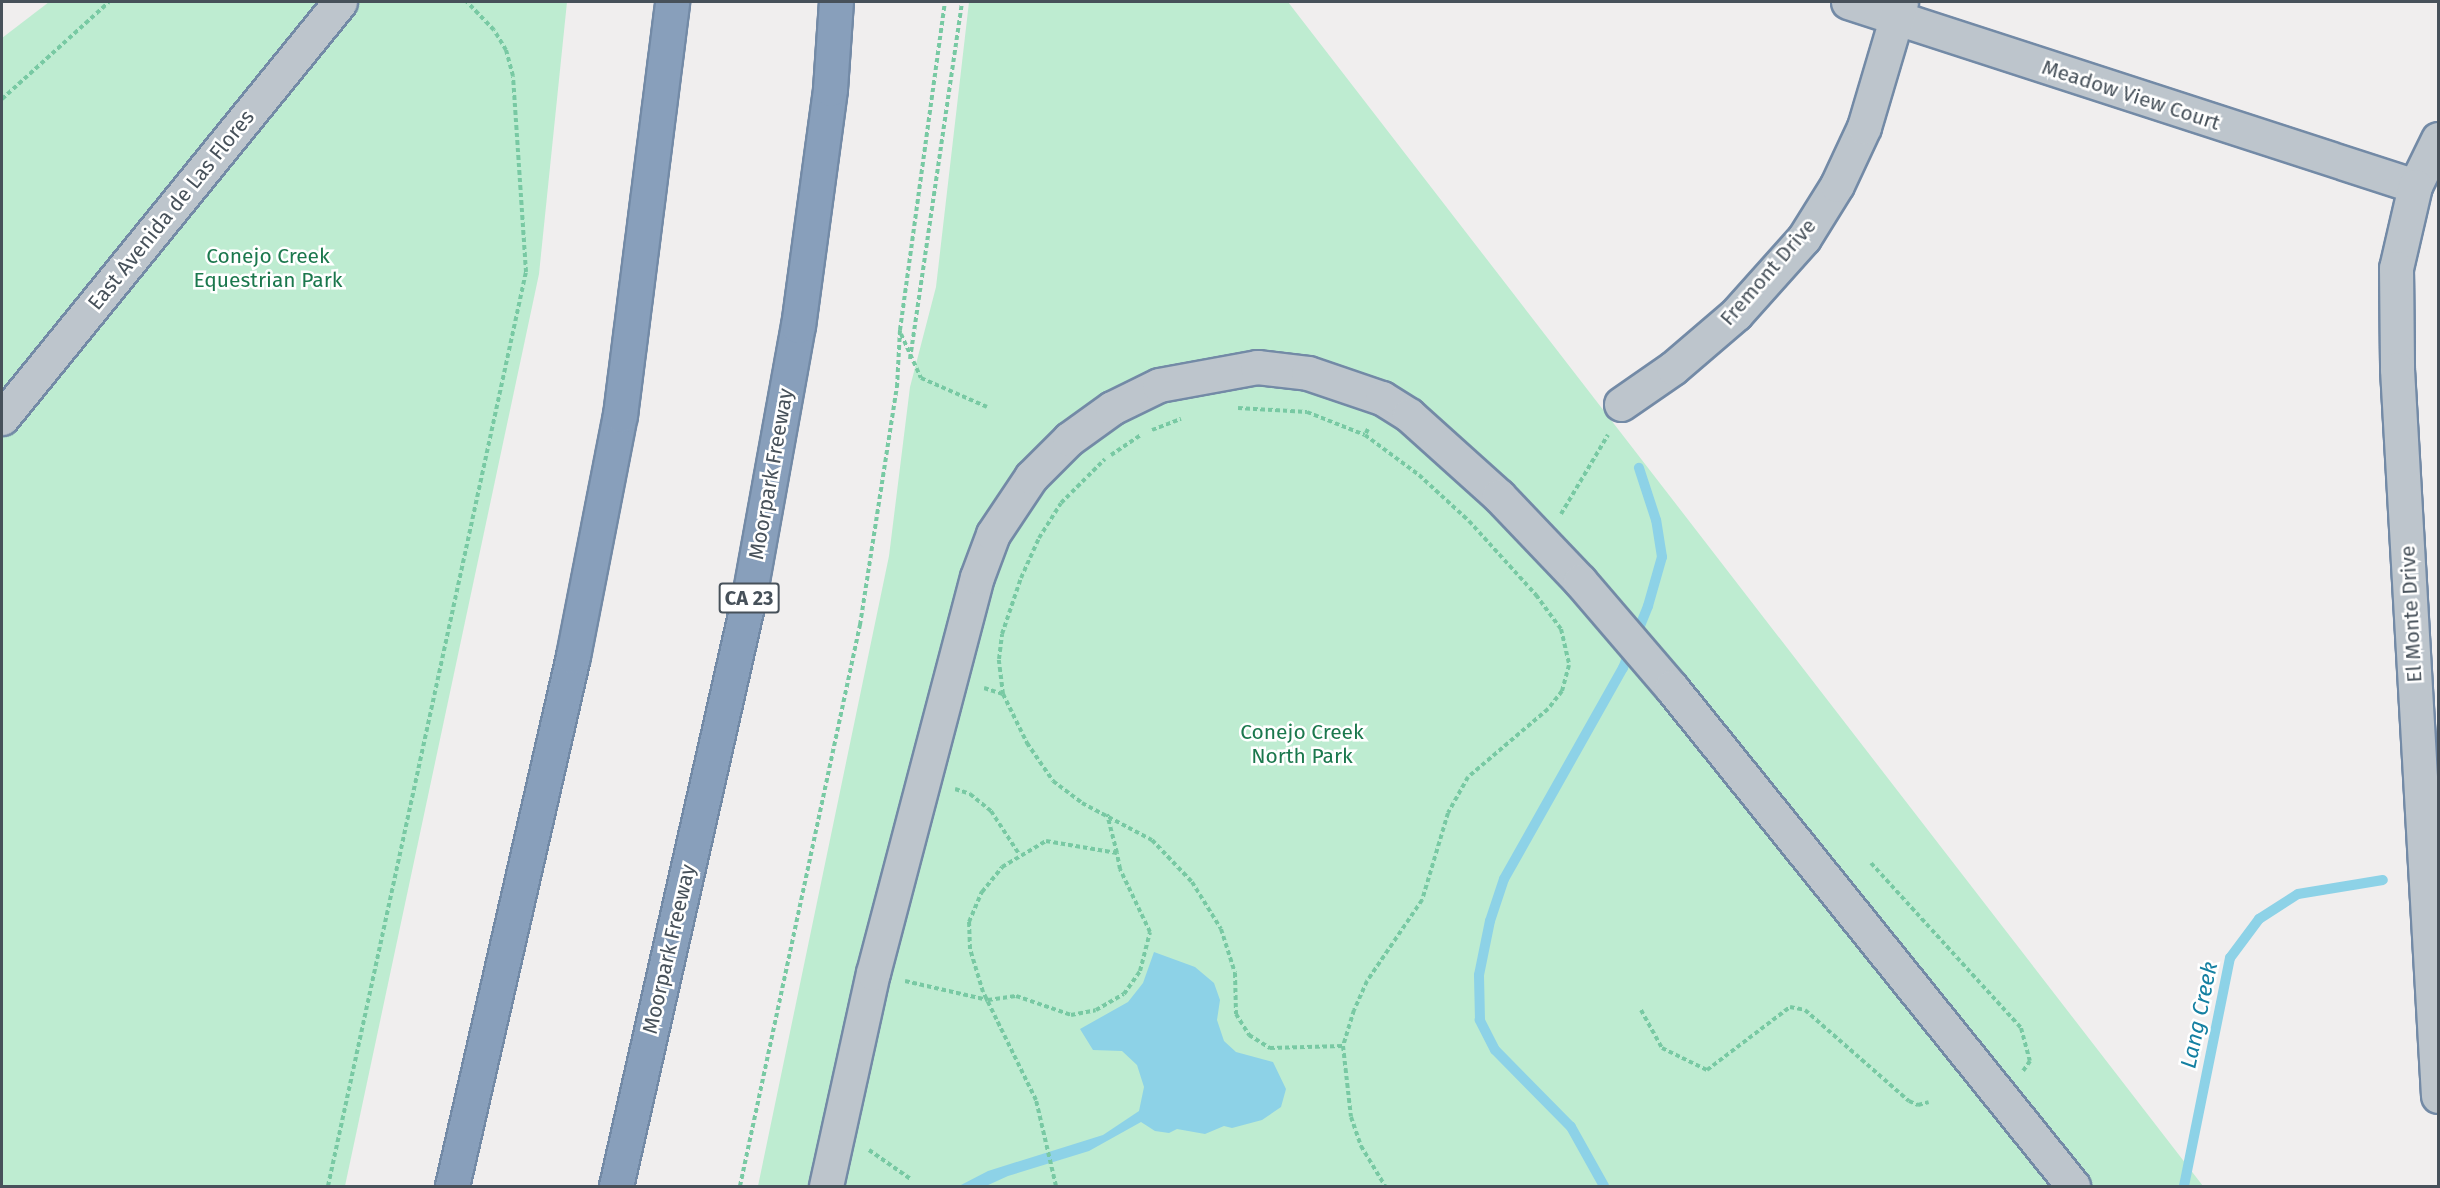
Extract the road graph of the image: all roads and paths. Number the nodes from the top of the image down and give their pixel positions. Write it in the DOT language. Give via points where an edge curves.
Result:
graph roads {
  1 [pos="109,2"];
  2 [pos="340,2"];
  3 [pos="467,2"];
  4 [pos="672,2"];
  5 [pos="836,2"];
  6 [pos="945,2"];
  7 [pos="962,2"];
  8 [pos="1848,2"];
  9 [pos="1899,10"];
  10 [pos="2,99"];
  11 [pos="2439,139"];
  12 [pos="2415,186"];
  13 [pos="900,330"];
  14 [pos="910,359"];
  15 [pos="1382,398"];
  16 [pos="1621,404"];
  17 [pos="987,407"];
  18 [pos="1233,408"];
  19 [pos="1192,416"];
  20 [pos="2,418"];
  21 [pos="1365,435"];
  22 [pos="1544,543"];
  23 [pos="950,678"];
  24 [pos="1003,694"];
  25 [pos="922,779"];
  26 [pos="1107,814"];
  27 [pos="1117,852"];
  28 [pos="1019,854"];
  29 [pos="1871,863"];
  30 [pos="873,973"];
  31 [pos="988,1000"];
  32 [pos="1641,1010"];
  33 [pos="1343,1046"];
  34 [pos="1999,1095"];
  35 [pos="2439,1096"];
  36 [pos="1929,1102"];
  37 [pos="835,1143"];
  38 [pos="912,1180"];
  39 [pos="328,1186"];
  40 [pos="452,1186"];
  41 [pos="615,1186"];
  42 [pos="740,1186"];
  43 [pos="826,1186"];
  44 [pos="1056,1186"];
  45 [pos="1385,1186"];
  46 [pos="2073,1186"];
  1 -- 10 [label="path"];
  2 -- 20 [label="street, East Avenida de Las Flores"];
  3 -- 39 [label="path" via="494,30 506,50 513,76 526,272"];
  4 -- 40 [label="highway" via="620,415 573,656"];
  5 -- 41 [label="highway, Moorpark Freeway / CA 23" via="830,89 798,326 749,597"];
  6 -- 13 [label="path"];
  7 -- 14 [label="path"];
  8 -- 9 [label="street, Meadow View Court"];
  9 -- 12 [label="street, Meadow View Court"];
  9 -- 16 [label="street, Fremont Drive" via="1864,127 1837,185 1804,238 1736,314 1673,368"];
  11 -- 12 [label="street, El Monte Drive"];
  12 -- 35 [label="street, El Monte Drive" via="2396,268 2397,369"];
  13 -- 14 [label="path"];
  13 -- 42 [label="path" via="897,387 860,625"];
  14 -- 17 [label="path" via="921,378"];
  15 -- 21 [label="path"];
  15 -- 22 [label="street" via="1449,448"];
  15 -- 23 [label="street" via="1308,374 1257,367 1159,385 1112,408 1069,440 1010,505 977,577"];
  16 -- 22 [label="path" via="1611,429"];
  18 -- 21 [label="path" via="1307,412"];
  19 -- 24 [label="path" via="1145,432 1104,459 1061,503 1034,548 1002,634 999,659"];
  21 -- 33 [label="path" via="1419,475 1469,520 1530,588 1561,629 1569,665 1563,691 1548,709 1468,777 1448,813 1422,900 1367,981"];
  22 -- 34 [label="street" via="1671,687"];
  23 -- 24 [label="path"];
  23 -- 25 [label="street"];
  24 -- 26 [label="path" via="1027,743 1053,781 1082,803"];
  25 -- 28 [label="path" via="970,794 985,804"];
  25 -- 30 [label="street"];
  26 -- 27 [label="path"];
  26 -- 33 [label="path" via="1152,840 1192,882 1221,929 1235,973 1236,1014 1249,1035 1270,1048"];
  27 -- 28 [label="path" via="1046,841"];
  27 -- 31 [label="path" via="1120,869 1150,932 1140,971 1124,994 1096,1010 1071,1015 1016,996"];
  28 -- 31 [label="path" via="1002,867 982,892 969,922 970,949"];
  29 -- 34 [label="path" via="2021,1028 2030,1061 2018,1079"];
  30 -- 31 [label="path"];
  30 -- 37 [label="street"];
  31 -- 44 [label="path" via="1036,1100"];
  32 -- 36 [label="path" via="1662,1048 1707,1070 1790,1007 1805,1010 1909,1101 1918,1105"];
  33 -- 45 [label="path" via="1351,1117 1361,1146"];
  34 -- 46 [label="street"];
  37 -- 38 [label="path" via="877,1153 898,1174"];
  37 -- 43 [label="street"];
}
